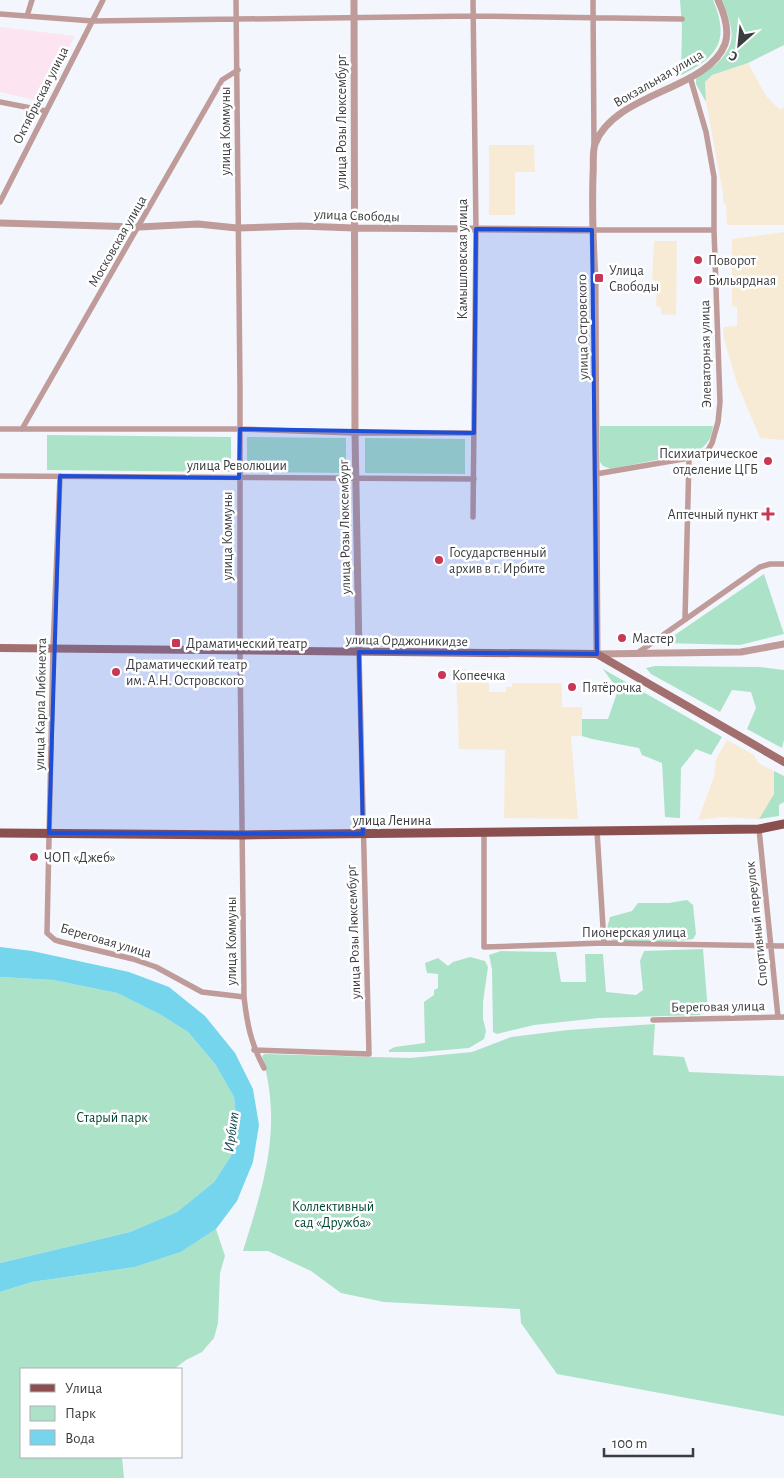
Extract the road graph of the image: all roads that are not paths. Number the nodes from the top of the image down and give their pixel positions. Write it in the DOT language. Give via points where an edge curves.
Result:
graph roads {
  1 [pos="32,0"];
  2 [pos="103,0"];
  3 [pos="236,0"];
  4 [pos="354,0"];
  5 [pos="473,0"];
  6 [pos="593,0"];
  7 [pos="718,0"];
  8 [pos="0,14"];
  9 [pos="27,16"];
  10 [pos="473,16"];
  11 [pos="354,18"];
  12 [pos="236,19"];
  13 [pos="593,19"];
  14 [pos="682,19"];
  15 [pos="92,21"];
  16 [pos="238,70"];
  17 [pos="690,77"];
  18 [pos="0,102"];
  19 [pos="46,112"];
  20 [pos="594,146"];
  21 [pos="0,202"];
  22 [pos="0,222"];
  23 [pos="139,227"];
  24 [pos="237,228"];
  25 [pos="354,228"];
  26 [pos="476,229"];
  27 [pos="592,230"];
  28 [pos="714,230"];
  29 [pos="0,429"];
  30 [pos="22,429"];
  31 [pos="240,430"];
  32 [pos="355,433"];
  33 [pos="474,433"];
  34 [pos="689,458"];
  35 [pos="596,474"];
  36 [pos="0,476"];
  37 [pos="60,476"];
  38 [pos="239,478"];
  39 [pos="356,478"];
  40 [pos="474,479"];
  41 [pos="473,517"];
  42 [pos="784,564"];
  43 [pos="685,619"];
  44 [pos="784,644"];
  45 [pos="0,648"];
  46 [pos="53,649"];
  47 [pos="240,651"];
  48 [pos="359,652"];
  49 [pos="597,654"];
  50 [pos="636,654"];
  51 [pos="784,762"];
  52 [pos="784,824"];
  53 [pos="759,829"];
  54 [pos="597,831"];
  55 [pos="0,833"];
  56 [pos="49,833"];
  57 [pos="484,833"];
  58 [pos="363,834"];
  59 [pos="242,835"];
  60 [pos="47,933"];
  61 [pos="604,943"];
  62 [pos="771,945"];
  63 [pos="784,946"];
  64 [pos="244,997"];
  65 [pos="781,1017"];
  66 [pos="653,1020"];
  67 [pos="254,1050"];
  68 [pos="264,1068"];
  1 -- 9 [label="street"];
  2 -- 15 [label="street, Октябрьская улица"];
  3 -- 12 [label="street, улица Коммуны"];
  4 -- 11 [label="street, улица Розы Люксембург"];
  5 -- 10 [label="street, Камышловская улица"];
  6 -- 13 [label="street, улица Островского"];
  7 -- 17 [label="street, Вокзальная улица" via="726,27 726,44 713,62"];
  8 -- 9 [label="street"];
  9 -- 15 [label="street"];
  10 -- 11 [label="street"];
  10 -- 13 [label="street"];
  10 -- 26 [label="street, Камышловская улица"];
  11 -- 12 [label="street"];
  11 -- 25 [label="street, улица Розы Люксембург"];
  12 -- 15 [label="street"];
  12 -- 16 [label="street, улица Коммуны"];
  13 -- 14 [label="street"];
  13 -- 20 [label="street, улица Островского"];
  15 -- 19 [label="street, Октябрьская улица"];
  16 -- 23 [label="street, Московская улица" via="222,80"];
  16 -- 24 [label="street, улица Коммуны"];
  17 -- 20 [label="street, Вокзальная улица" via="625,110 607,126"];
  17 -- 28 [label="street, Элеваторная улица" via="706,132 714,177"];
  18 -- 19 [label="street"];
  19 -- 21 [label="street, Октябрьская улица"];
  20 -- 27 [label="street, улица Островского"];
  22 -- 23 [label="street, улица Свободы"];
  23 -- 24 [label="street, улица Свободы" via="198,224"];
  23 -- 30 [label="street, Московская улица"];
  24 -- 25 [label="street, улица Свободы"];
  24 -- 31 [label="street, улица Коммуны"];
  25 -- 26 [label="street, улица Свободы"];
  25 -- 32 [label="street, улица Розы Люксембург"];
  26 -- 27 [label="street, улица Свободы"];
  26 -- 33 [label="street, Камышловская улица"];
  27 -- 28 [label="street, улица Свободы"];
  27 -- 35 [label="street, улица Островского"];
  28 -- 34 [label="street, Элеваторная улица" via="718,422 712,443 702,454"];
  29 -- 30 [label="street"];
  30 -- 31 [label="street"];
  31 -- 32 [label="street"];
  31 -- 38 [label="street, улица Коммуны"];
  32 -- 33 [label="street"];
  32 -- 39 [label="street, улица Розы Люксембург"];
  33 -- 40 [label="street, Камышловская улица"];
  34 -- 35 [label="street"];
  34 -- 43 [label="street"];
  35 -- 49 [label="street, улица Островского"];
  36 -- 37 [label="street, улица Революции"];
  37 -- 38 [label="street, улица Революции"];
  37 -- 46 [label="street, улица Карла Либкнехта"];
  38 -- 39 [label="street, улица Революции"];
  38 -- 47 [label="street, улица Коммуны"];
  39 -- 40 [label="street, улица Революции"];
  39 -- 48 [label="street, улица Розы Люксембург"];
  40 -- 41 [label="street, Камышловская улица"];
  42 -- 43 [label="street" via="760,567"];
  43 -- 50 [label="street"];
  44 -- 50 [label="street" via="741,652"];
  45 -- 46 [label="main road, улица Орджоникидзе"];
  46 -- 47 [label="main road, улица Орджоникидзе"];
  46 -- 56 [label="street, улица Карла Либкнехта"];
  47 -- 48 [label="main road, улица Орджоникидзе"];
  47 -- 59 [label="street, улица Коммуны"];
  48 -- 49 [label="main road, улица Орджоникидзе"];
  48 -- 58 [label="street, улица Розы Люксембург"];
  49 -- 50 [label="street"];
  49 -- 51 [label="main road, улица Орджоникидзе"];
  52 -- 53 [label="main road, улица Ленина"];
  53 -- 54 [label="main road, улица Ленина"];
  53 -- 62 [label="street, Спортивный переулок"];
  54 -- 57 [label="main road, улица Ленина"];
  54 -- 61 [label="street"];
  55 -- 56 [label="main road, улица Ленина"];
  56 -- 59 [label="main road, улица Ленина"];
  56 -- 60 [label="street, улица Карла Либкнехта"];
  57 -- 58 [label="main road, улица Ленина"];
  57 -- 61 [label="street, Пионерская улица" via="484,946"];
  58 -- 59 [label="main road, улица Ленина"];
  58 -- 67 [label="street, улица Розы Люксембург" via="369,1054"];
  59 -- 64 [label="street, улица Коммуны"];
  60 -- 64 [label="street, Береговая улица" via="54,940 156,967 202,992"];
  61 -- 62 [label="street, Пионерская улица"];
  62 -- 63 [label="street, Пионерская улица"];
  62 -- 65 [label="street, Спортивный переулок"];
  64 -- 67 [label="street, улица Коммуны"];
  65 -- 66 [label="street, Береговая улица"];
  67 -- 68 [label="street, улица Коммуны"];
}
